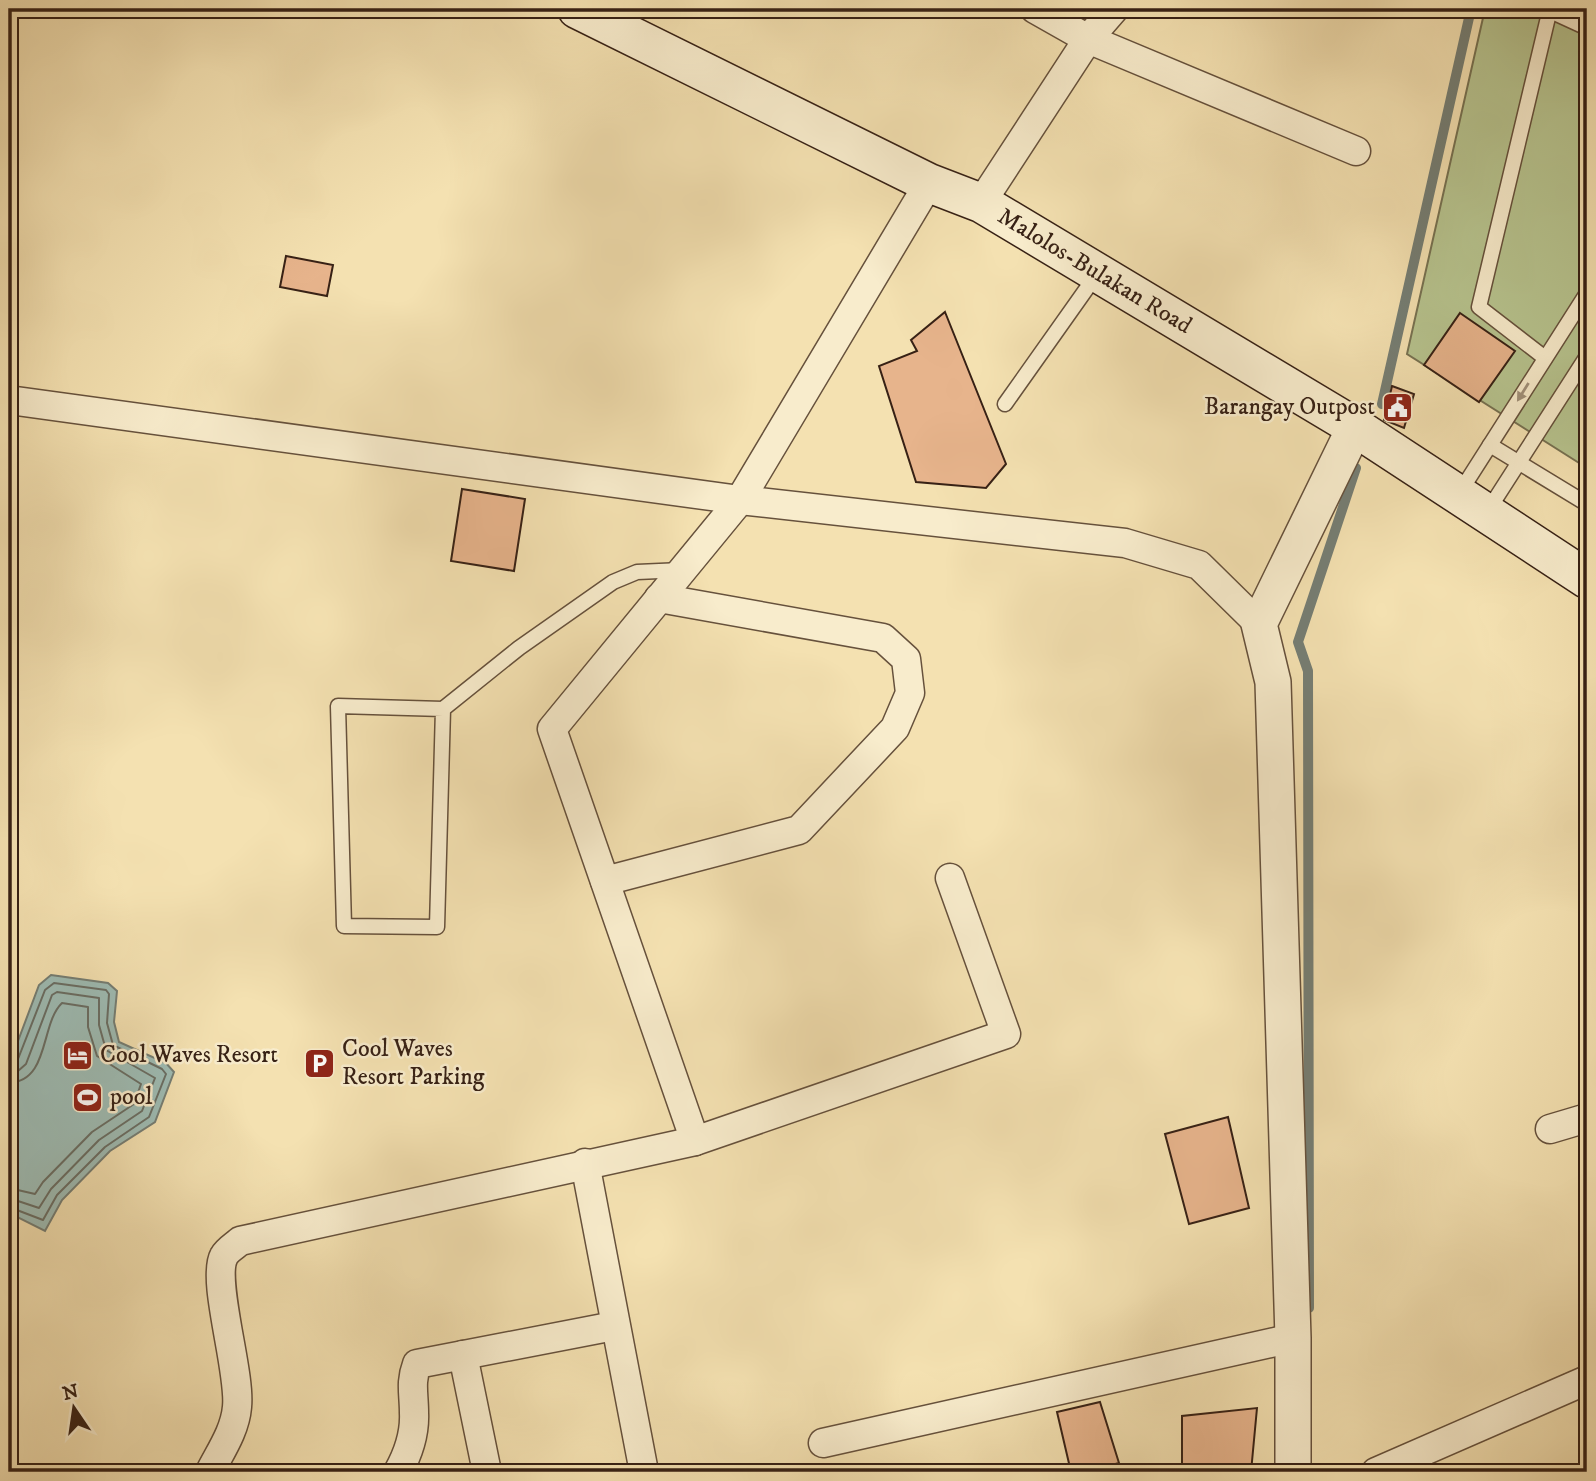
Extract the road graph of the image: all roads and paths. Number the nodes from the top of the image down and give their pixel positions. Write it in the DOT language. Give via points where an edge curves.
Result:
graph roads {
  1 [pos="1035,9"];
  2 [pos="1082,9"];
  3 [pos="1114,9"];
  4 [pos="1550,10"];
  5 [pos="601,14"];
  6 [pos="1587,28"];
  7 [pos="1088,39"];
  8 [pos="1356,151"];
  9 [pos="929,183"];
  10 [pos="981,203"];
  11 [pos="1098,273"];
  12 [pos="1586,299"];
  13 [pos="1587,356"];
  14 [pos="1545,358"];
  15 [pos="9,400"];
  16 [pos="1005,404"];
  17 [pos="1355,427"];
  18 [pos="1490,445"];
  19 [pos="1520,461"];
  20 [pos="740,500"];
  21 [pos="1473,503"];
  22 [pos="1587,503"];
  23 [pos="683,570"];
  24 [pos="1587,579"];
  25 [pos="659,598"];
  26 [pos="1259,624"];
  27 [pos="443,709"];
  28 [pos="950,878"];
  29 [pos="605,881"];
  30 [pos="1587,1118"];
  31 [pos="1550,1129"];
  32 [pos="695,1141"];
  33 [pos="585,1163"];
  34 [pos="614,1326"];
  35 [pos="1293,1338"];
  36 [pos="463,1355"];
  37 [pos="1587,1380"];
  38 [pos="823,1443"];
  39 [pos="209,1472"];
  40 [pos="398,1472"];
  41 [pos="486,1472"];
  42 [pos="644,1472"];
  43 [pos="1293,1472"];
  44 [pos="1376,1472"];
  1 -- 7 [label="street"];
  2 -- 7 [label="street"];
  3 -- 7 [label="street"];
  4 -- 6 [label="lane"];
  4 -- 14 [label="lane" via="1479,307"];
  5 -- 9 [label="main road, Malolos-Bulakan Road"];
  7 -- 8 [label="street"];
  7 -- 10 [label="street"];
  9 -- 10 [label="main road, Malolos-Bulakan Road"];
  9 -- 20 [label="street"];
  10 -- 11 [label="main road, Malolos-Bulakan Road"];
  11 -- 16 [label="lane"];
  11 -- 17 [label="main road, Malolos-Bulakan Road"];
  12 -- 14 [label="lane"];
  13 -- 19 [label="lane"];
  14 -- 18 [label="lane, one-way"];
  15 -- 20 [label="street"];
  17 -- 21 [label="main road, Malolos-Bulakan Road"];
  17 -- 26 [label="street"];
  18 -- 19 [label="lane"];
  18 -- 21 [label="lane"];
  19 -- 21 [label="lane"];
  19 -- 22 [label="lane"];
  20 -- 23 [label="street"];
  20 -- 26 [label="street" via="1125,543 1199,565"];
  21 -- 24 [label="main road, Malolos-Bulakan Road"];
  23 -- 25 [label="street"];
  23 -- 27 [label="lane" via="638,572 614,582 519,648"];
  25 -- 29 [label="street" via="552,729"];
  25 -- 29 [label="street" via="883,638 906,659 910,693 895,728 799,830"];
  26 -- 35 [label="street" via="1273,682"];
  27 -- 27 [label="lane" via="437,927 344,926 338,706"];
  28 -- 32 [label="street" via="1006,1034"];
  29 -- 32 [label="street"];
  30 -- 31 [label="street"];
  32 -- 33 [label="street"];
  33 -- 34 [label="street"];
  33 -- 39 [label="street" via="240,1241 224,1256 221,1279 237,1408 231,1432"];
  34 -- 36 [label="street"];
  34 -- 42 [label="street"];
  35 -- 38 [label="street"];
  35 -- 43 [label="street"];
  36 -- 40 [label="street" via="417,1363 410,1382 413,1436"];
  36 -- 41 [label="street"];
  37 -- 44 [label="street"];
}
